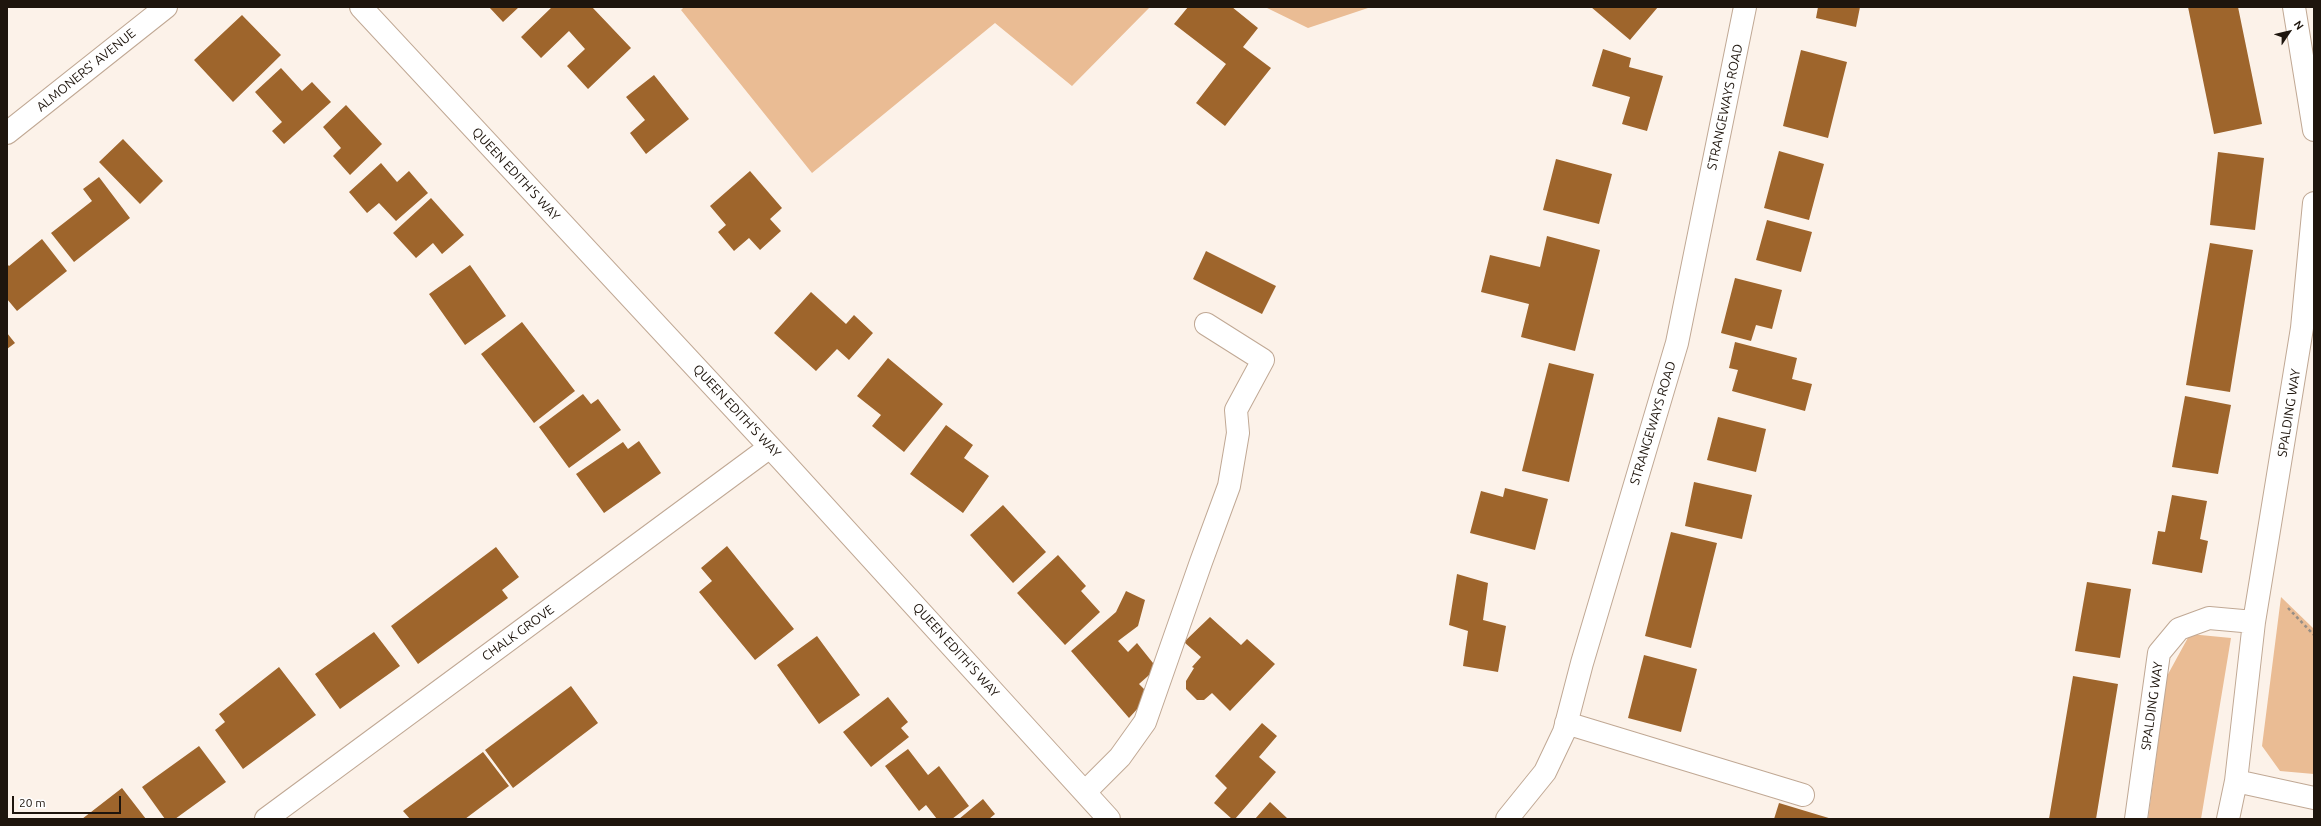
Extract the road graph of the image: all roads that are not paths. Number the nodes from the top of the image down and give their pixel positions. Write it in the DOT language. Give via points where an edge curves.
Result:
graph roads {
  1 [pos="166,7"];
  2 [pos="361,7"];
  3 [pos="1745,7"];
  4 [pos="2294,7"];
  5 [pos="2314,130"];
  6 [pos="7,134"];
  7 [pos="2314,203"];
  8 [pos="1206,324"];
  9 [pos="770,447"];
  10 [pos="2254,622"];
  11 [pos="1566,723"];
  12 [pos="2236,781"];
  13 [pos="1085,792"];
  14 [pos="1803,795"];
  15 [pos="2314,798"];
  16 [pos="266,819"];
  17 [pos="1109,819"];
  18 [pos="1507,819"];
  19 [pos="2136,819"];
  20 [pos="2228,819"];
  1 -- 6 [label="street, ALMONERS' AVENUE"];
  2 -- 9 [label="street, QUEEN EDITH'S WAY"];
  3 -- 11 [label="street, STRANGEWAYS ROAD" via="1677,343"];
  4 -- 5 [label="street"];
  7 -- 10 [label="street, SPALDING WAY" via="2302,328"];
  8 -- 13 [label="street" via="1263,360 1236,410 1238,433 1229,486 1145,722 1120,757"];
  9 -- 13 [label="street, QUEEN EDITH'S WAY"];
  9 -- 16 [label="street, CHALK GROVE"];
  10 -- 12 [label="street, SPALDING WAY"];
  10 -- 19 [label="street, SPALDING WAY" via="2209,618 2179,629 2159,653"];
  11 -- 14 [label="street"];
  11 -- 18 [label="street, STRANGEWAYS ROAD" via="1545,772"];
  12 -- 15 [label="street"];
  12 -- 20 [label="street, SPALDING WAY"];
  13 -- 17 [label="street, QUEEN EDITH'S WAY"];
}
